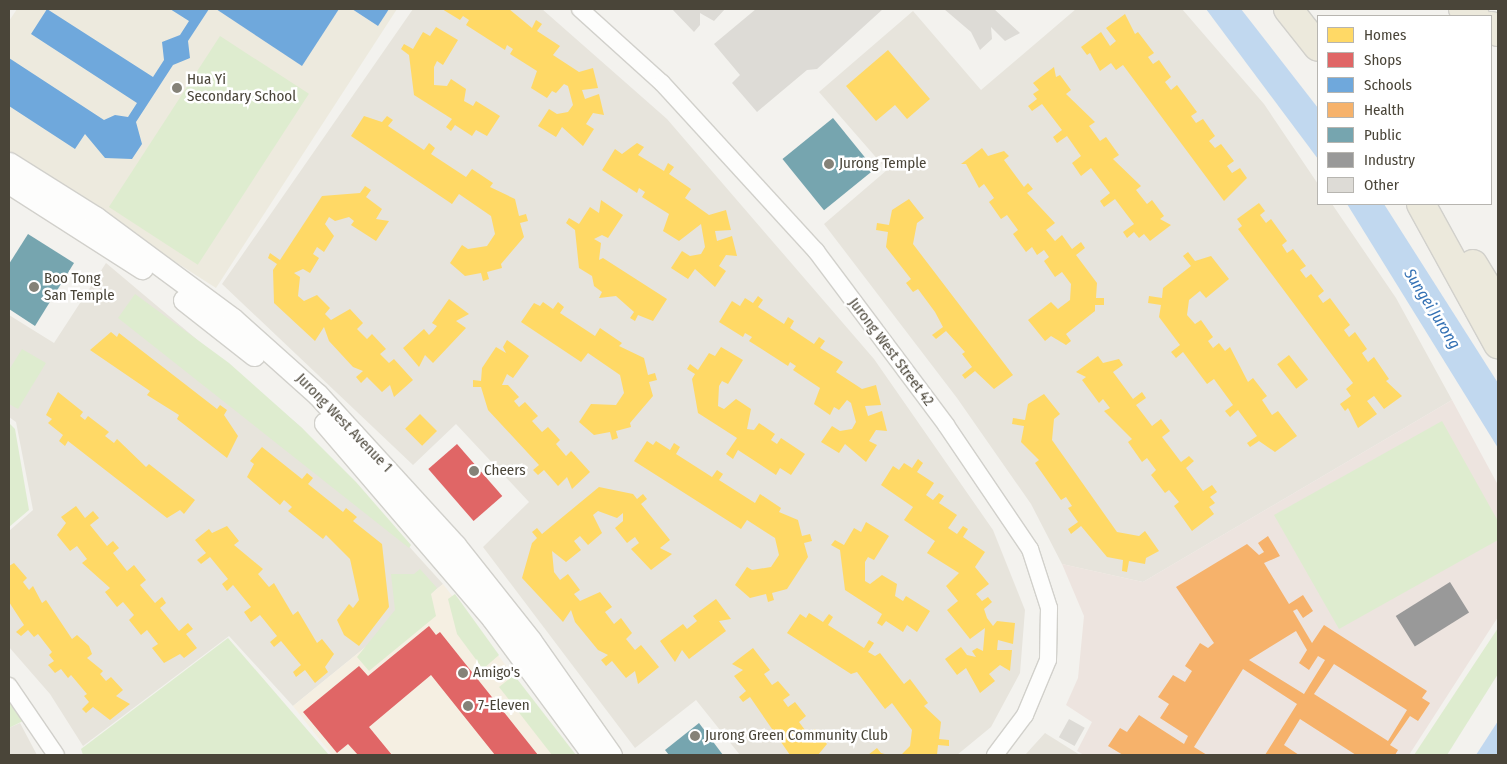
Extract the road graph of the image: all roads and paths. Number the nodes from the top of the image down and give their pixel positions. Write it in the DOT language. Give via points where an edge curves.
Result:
graph roads {
  1 [pos="580,9"];
  2 [pos="1288,9"];
  3 [pos="1317,46"];
  4 [pos="9,163"];
  5 [pos="9,183"];
  6 [pos="1422,205"];
  7 [pos="1435,205"];
  8 [pos="1498,305"];
  9 [pos="1498,344"];
  10 [pos="9,686"];
  11 [pos="56,755"];
  12 [pos="593,755"];
  13 [pos="611,755"];
  14 [pos="995,755"];
  1 -- 14 [label="street, Jurong West Street 42" via="662,83 816,252 950,432 1030,549 1048,608 1048,660 1025,715"];
  2 -- 3 [label="highway"];
  4 -- 13 [label="street, Jurong West Avenue 1" via="95,217 233,319 318,395 466,559"];
  5 -- 12 [label="street, Jurong West Avenue 1" via="140,267 275,372 399,505 492,618"];
  6 -- 9 [label="highway"];
  7 -- 8 [label="highway"];
  10 -- 11 [label="street"];
}
